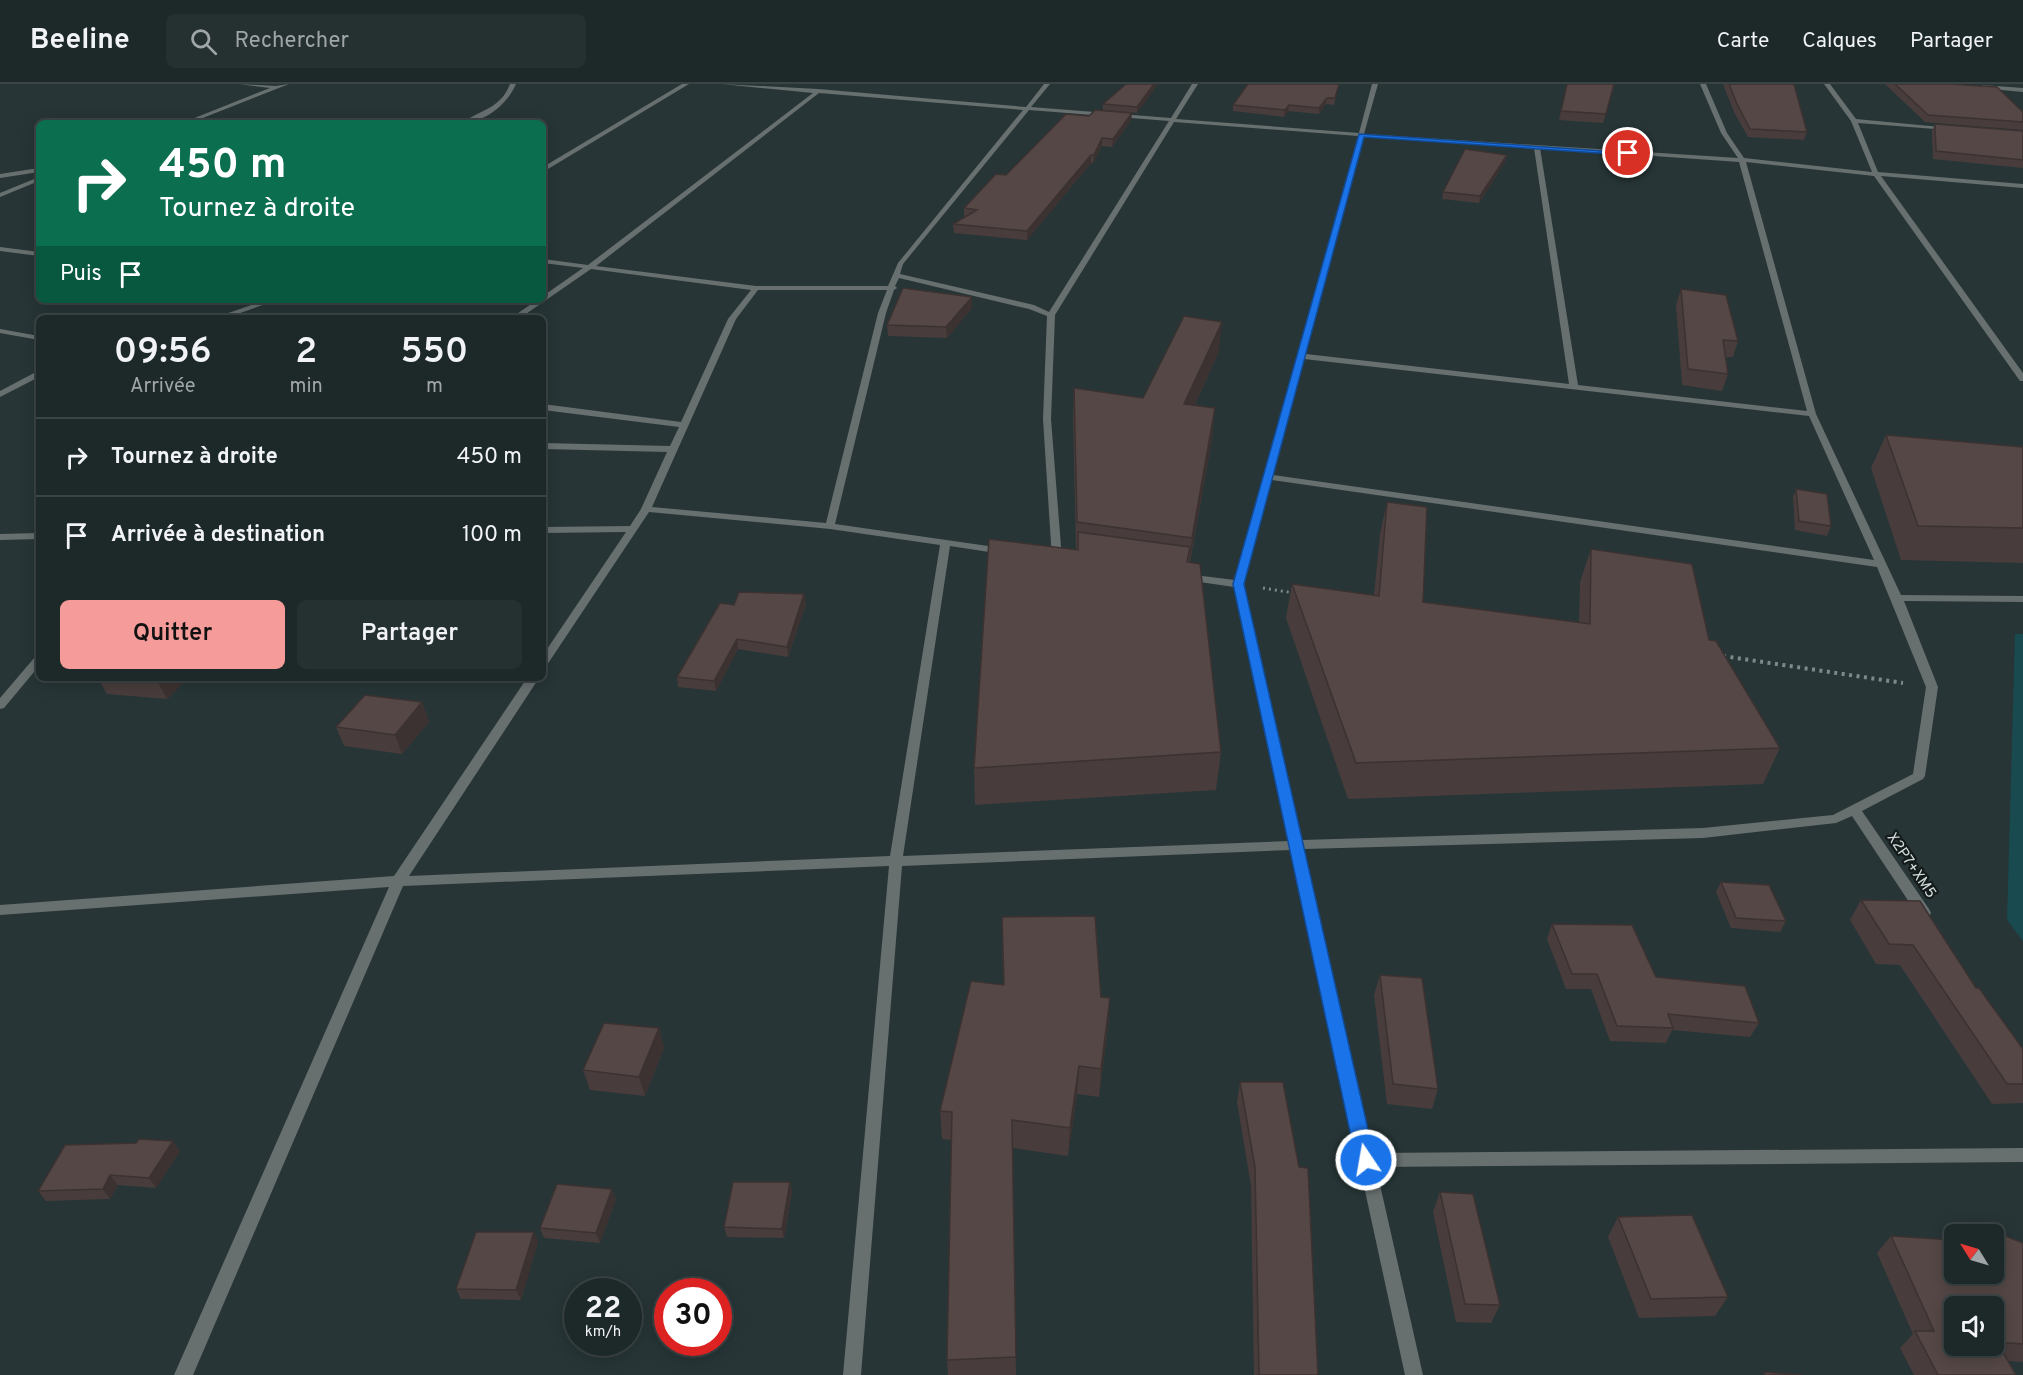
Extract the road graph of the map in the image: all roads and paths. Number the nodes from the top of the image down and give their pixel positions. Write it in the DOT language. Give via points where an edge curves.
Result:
graph roads {
  1 [pos="242,84"];
  2 [pos="285,84"];
  3 [pos="513,84"];
  4 [pos="686,84"];
  5 [pos="724,84"];
  6 [pos="1047,84"];
  7 [pos="1195,84"];
  8 [pos="1375,84"];
  9 [pos="1703,84"];
  10 [pos="1827,84"];
  11 [pos="278,87"];
  12 [pos="1978,87"];
  13 [pos="2023,90"];
  14 [pos="818,91"];
  15 [pos="1028,107"];
  16 [pos="193,120"];
  17 [pos="470,120"];
  18 [pos="1175,120"];
  19 [pos="1854,121"];
  20 [pos="1955,129"];
  21 [pos="1361,135"];
  22 [pos="1537,148"];
  23 [pos="1742,160"];
  24 [pos="546,168"];
  25 [pos="36,170"];
  26 [pos="1876,174"];
  27 [pos="0,176"];
  28 [pos="36,180"];
  29 [pos="2023,186"];
  30 [pos="0,195"];
  31 [pos="0,249"];
  32 [pos="36,254"];
  33 [pos="546,261"];
  34 [pos="591,266"];
  35 [pos="896,275"];
  36 [pos="756,288"];
  37 [pos="893,288"];
  38 [pos="546,297"];
  39 [pos="264,303"];
  40 [pos="538,303"];
  41 [pos="228,315"];
  42 [pos="520,315"];
  43 [pos="1051,315"];
  44 [pos="0,331"];
  45 [pos="36,337"];
  46 [pos="1301,356"];
  47 [pos="36,376"];
  48 [pos="2023,379"];
  49 [pos="1574,387"];
  50 [pos="0,394"];
  51 [pos="546,407"];
  52 [pos="1812,414"];
  53 [pos="684,426"];
  54 [pos="546,446"];
  55 [pos="673,448"];
  56 [pos="1268,477"];
  57 [pos="646,509"];
  58 [pos="830,526"];
  59 [pos="632,529"];
  60 [pos="546,530"];
  61 [pos="36,536"];
  62 [pos="0,537"];
  63 [pos="945,543"];
  64 [pos="1012,552"];
  65 [pos="1046,557"];
  66 [pos="1057,558"];
  67 [pos="1069,560"];
  68 [pos="1881,564"];
  69 [pos="1171,575"];
  70 [pos="1239,584"];
  71 [pos="1297,593"];
  72 [pos="1897,598"];
  73 [pos="2023,599"];
  74 [pos="1721,656"];
  75 [pos="546,658"];
  76 [pos="36,662"];
  77 [pos="531,681"];
  78 [pos="0,687"];
  79 [pos="14,687"];
  80 [pos="1932,687"];
  81 [pos="0,705"];
  82 [pos="1854,810"];
  83 [pos="1296,845"];
  84 [pos="896,861"];
  85 [pos="398,881"];
  86 [pos="0,910"];
  87 [pos="1935,929"];
  88 [pos="2023,1155"];
  89 [pos="1366,1160"];
  90 [pos="183,1375"];
  91 [pos="852,1375"];
  92 [pos="1414,1375"];
  1 -- 11 [label="street"];
  2 -- 11 [label="street"];
  3 -- 17 [label="street" via="510,96 500,106"];
  4 -- 24 [label="street"];
  5 -- 14 [label="street"];
  6 -- 15 [label="street"];
  7 -- 18 [label="street"];
  8 -- 21 [label="street"];
  9 -- 23 [label="street" via="1724,133"];
  10 -- 19 [label="street"];
  11 -- 16 [label="street"];
  12 -- 13 [label="street"];
  14 -- 15 [label="street"];
  14 -- 34 [label="street"];
  15 -- 18 [label="street"];
  15 -- 35 [label="street" via="900,264"];
  18 -- 21 [label="street"];
  18 -- 43 [label="street"];
  19 -- 20 [label="street"];
  19 -- 26 [label="street"];
  21 -- 22 [label="street"];
  21 -- 46 [label="street"];
  22 -- 23 [label="street"];
  22 -- 49 [label="street"];
  23 -- 26 [label="street"];
  23 -- 52 [label="street"];
  25 -- 27 [label="street"];
  26 -- 29 [label="street"];
  26 -- 48 [label="street"];
  28 -- 30 [label="street"];
  31 -- 32 [label="street"];
  33 -- 34 [label="street"];
  34 -- 36 [label="street"];
  34 -- 38 [label="street"];
  35 -- 37 [label="street"];
  35 -- 43 [label="street"];
  36 -- 37 [label="street"];
  36 -- 53 [label="street" via="732,319"];
  37 -- 58 [label="street" via="882,313"];
  39 -- 41 [label="street"];
  40 -- 42 [label="street"];
  43 -- 66 [label="street" via="1047,419"];
  44 -- 45 [label="street"];
  46 -- 49 [label="street"];
  46 -- 56 [label="street"];
  47 -- 50 [label="street"];
  49 -- 52 [label="street"];
  51 -- 53 [label="street"];
  52 -- 68 [label="street"];
  53 -- 55 [label="street"];
  54 -- 55 [label="street"];
  55 -- 57 [label="street"];
  56 -- 68 [label="street"];
  56 -- 70 [label="street"];
  57 -- 58 [label="street"];
  57 -- 59 [label="street"];
  58 -- 63 [label="street"];
  59 -- 60 [label="street"];
  59 -- 75 [label="street"];
  61 -- 62 [label="street"];
  63 -- 64 [label="street"];
  63 -- 84 [label="street"];
  65 -- 66 [label="street"];
  66 -- 67 [label="street"];
  68 -- 72 [label="street"];
  69 -- 70 [label="street"];
  70 -- 71 [label="path"];
  70 -- 83 [label="street"];
  72 -- 73 [label="street"];
  72 -- 80 [label="street"];
  74 -- 80 [label="path"];
  76 -- 79 [label="street"];
  77 -- 85 [label="street"];
  78 -- 79 [label="street"];
  79 -- 81 [label="street"];
  80 -- 82 [label="street" via="1919,776"];
  82 -- 83 [label="street" via="1836,819 1703,833"];
  82 -- 87 [label="street, X2P7+XM5"];
  83 -- 84 [label="street"];
  83 -- 89 [label="street"];
  84 -- 85 [label="street"];
  84 -- 91 [label="street"];
  85 -- 86 [label="street"];
  85 -- 90 [label="street"];
  88 -- 89 [label="street"];
  89 -- 92 [label="street"];
}
